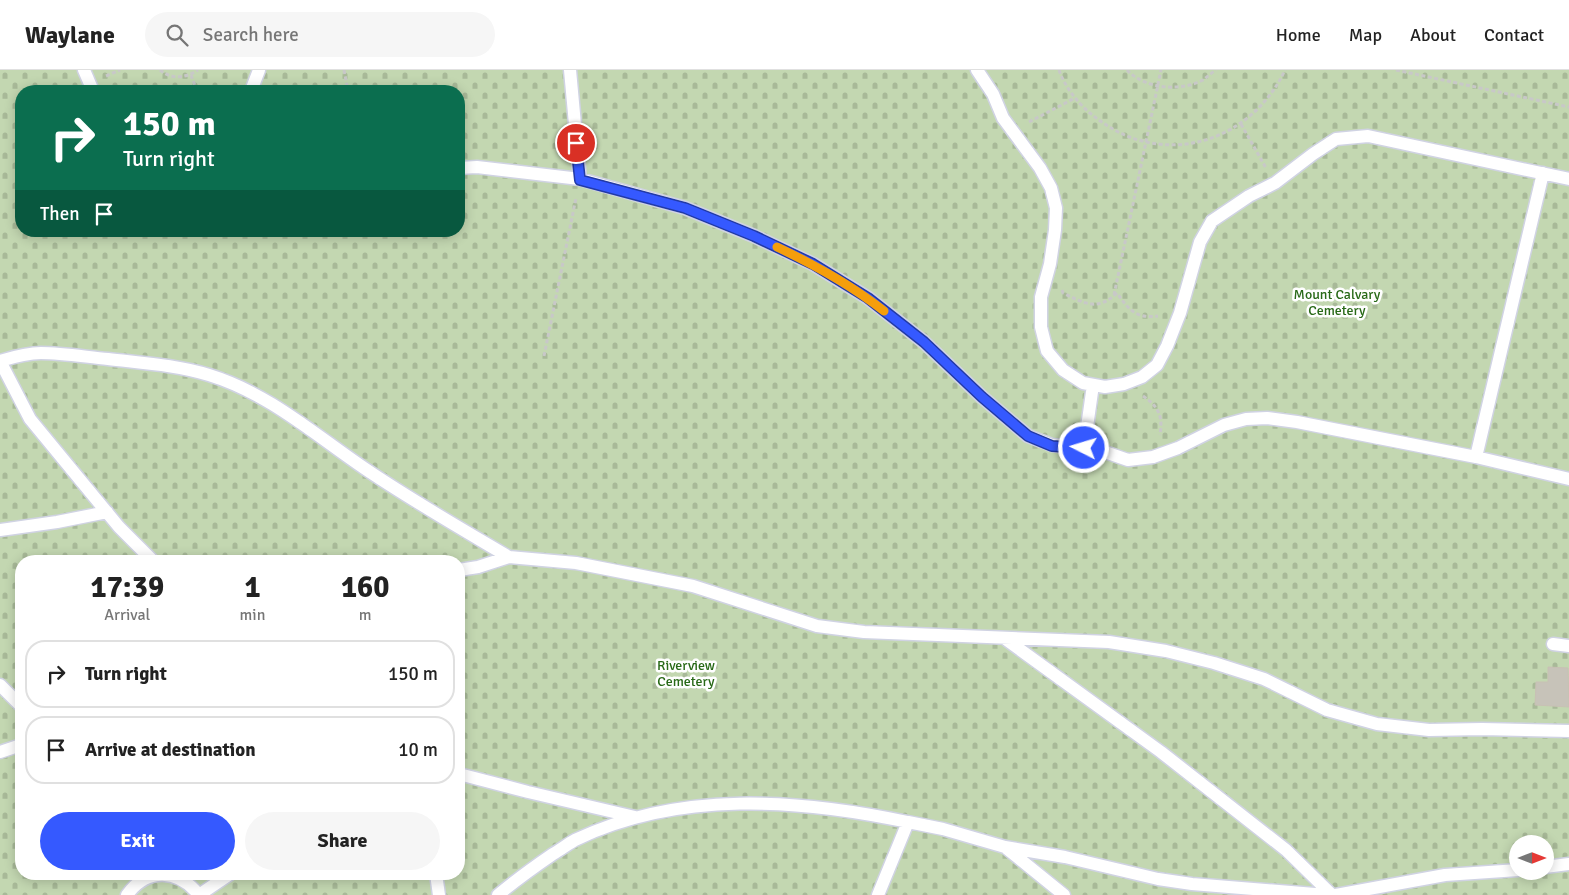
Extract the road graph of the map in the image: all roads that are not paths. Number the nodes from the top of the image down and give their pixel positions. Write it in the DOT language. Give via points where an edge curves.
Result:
graph roads {
  1 [pos="84,70"];
  2 [pos="260,70"];
  3 [pos="570,70"];
  4 [pos="977,70"];
  5 [pos="90,85"];
  6 [pos="254,85"];
  7 [pos="465,168"];
  8 [pos="1542,173"];
  9 [pos="1569,179"];
  10 [pos="580,180"];
  11 [pos="0,361"];
  12 [pos="1093,385"];
  13 [pos="1084,448"];
  14 [pos="1476,457"];
  15 [pos="1569,479"];
  16 [pos="107,512"];
  17 [pos="0,530"];
  18 [pos="147,555"];
  19 [pos="509,557"];
  20 [pos="465,569"];
  21 [pos="1004,638"];
  22 [pos="1553,644"];
  23 [pos="1569,646"];
  24 [pos="0,685"];
  25 [pos="15,700"];
  26 [pos="1569,731"];
  27 [pos="15,747"];
  28 [pos="0,752"];
  29 [pos="465,776"];
  30 [pos="635,817"];
  31 [pos="908,822"];
  32 [pos="1005,846"];
  33 [pos="1569,864"];
  34 [pos="1554,866"];
  35 [pos="1509,871"];
  36 [pos="137,880"];
  37 [pos="182,880"];
  38 [pos="221,880"];
  39 [pos="437,880"];
  40 [pos="127,895"];
  41 [pos="199,895"];
  42 [pos="439,895"];
  43 [pos="498,895"];
  44 [pos="878,895"];
  45 [pos="1064,895"];
  46 [pos="1327,895"];
  47 [pos="1332,895"];
  48 [pos="1336,895"];
  1 -- 5 [label="lane"];
  2 -- 6 [label="lane"];
  3 -- 10 [label="lane"];
  4 -- 12 [label="lane" via="993,94 1003,118 1040,168 1051,188 1056,208 1050,264 1041,297 1047,351 1063,370 1083,383"];
  7 -- 10 [label="lane"];
  8 -- 9 [label="lane"];
  8 -- 12 [label="lane" via="1368,136 1336,139 1275,183 1212,221 1200,242 1182,306 1157,365 1142,377 1124,384"];
  8 -- 14 [label="lane"];
  10 -- 13 [label="lane" via="685,208 813,264 868,298 924,342 1028,436 1052,446"];
  11 -- 16 [label="lane" via="30,419"];
  11 -- 19 [label="lane" via="40,353 175,367 236,385 266,400 414,502"];
  12 -- 13 [label="lane"];
  13 -- 14 [label="lane" via="1128,460 1153,457 1224,425 1267,418"];
  14 -- 15 [label="lane"];
  16 -- 17 [label="lane"];
  16 -- 18 [label="lane"];
  19 -- 20 [label="lane"];
  19 -- 21 [label="lane" via="576,564 693,586 818,626 864,632"];
  21 -- 26 [label="lane" via="1109,642 1174,653 1264,679 1327,710 1377,724 1430,730"];
  21 -- 47 [label="lane" via="1161,752 1279,844"];
  22 -- 23 [label="lane"];
  24 -- 25 [label="lane"];
  27 -- 28 [label="lane"];
  29 -- 30 [label="lane"];
  30 -- 31 [label="lane" via="677,808 790,804"];
  30 -- 43 [label="lane" via="575,840"];
  31 -- 32 [label="lane"];
  31 -- 44 [label="lane"];
  32 -- 45 [label="lane"];
  32 -- 46 [label="lane" via="1158,879"];
  33 -- 34 [label="lane"];
  35 -- 48 [label="lane" via="1445,875"];
  36 -- 40 [label="lane"];
  37 -- 41 [label="lane"];
  38 -- 41 [label="lane"];
  39 -- 42 [label="lane"];
}
